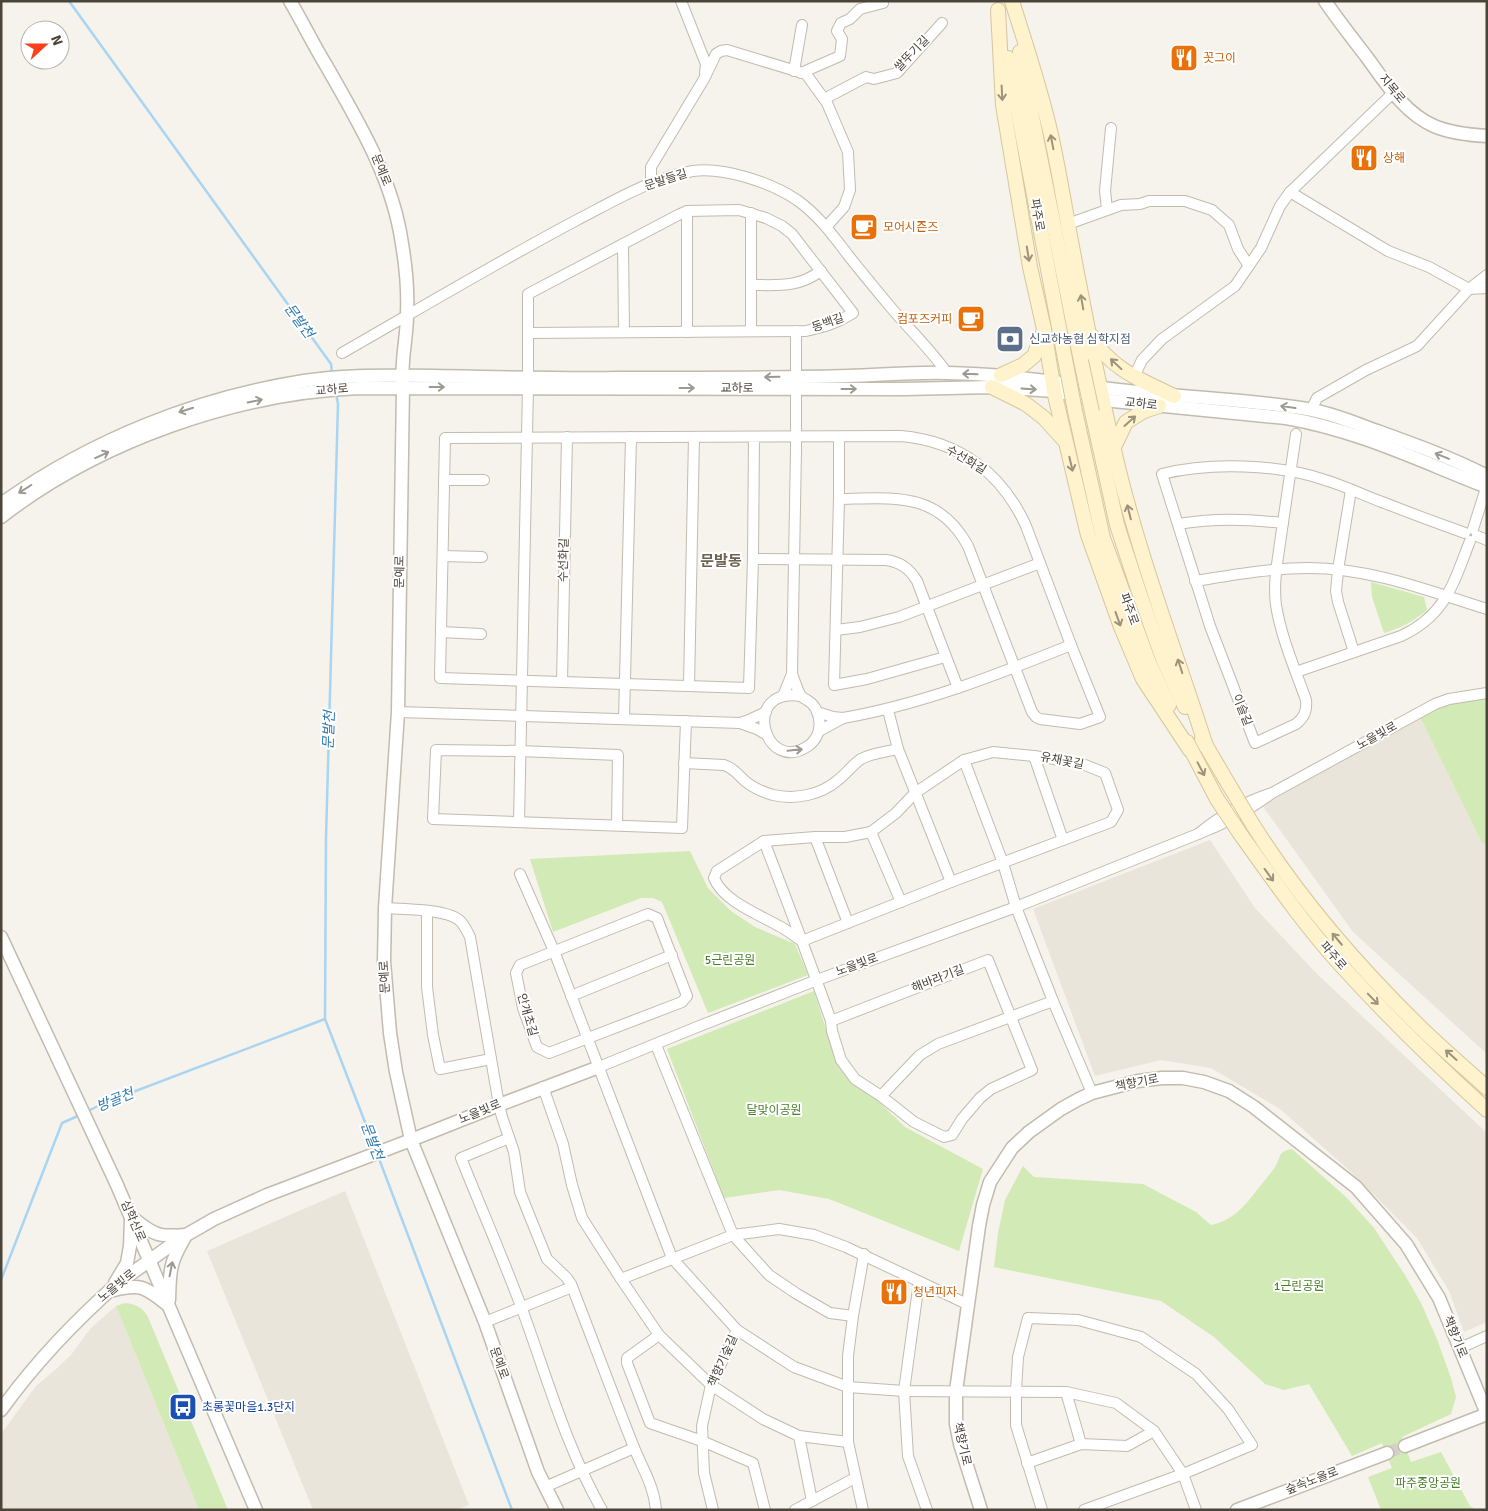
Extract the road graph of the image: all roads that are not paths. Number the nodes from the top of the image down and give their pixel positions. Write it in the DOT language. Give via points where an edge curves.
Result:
graph roads {
  1 [pos="290,1"];
  2 [pos="681,1"];
  3 [pos="883,1"];
  4 [pos="1012,1"];
  5 [pos="1325,1"];
  6 [pos="997,5"];
  7 [pos="942,23"];
  8 [pos="802,25"];
  9 [pos="798,72"];
  10 [pos="704,79"];
  11 [pos="1394,93"];
  12 [pos="824,99"];
  13 [pos="1111,128"];
  14 [pos="1487,136"];
  15 [pos="651,183"];
  16 [pos="1290,192"];
  17 [pos="1107,209"];
  18 [pos="687,211"];
  19 [pos="751,213"];
  20 [pos="1068,224"];
  21 [pos="827,226"];
  22 [pos="623,244"];
  23 [pos="1249,266"];
  24 [pos="821,272"];
  25 [pos="1487,275"];
  26 [pos="751,285"];
  27 [pos="1487,288"];
  28 [pos="1469,289"];
  29 [pos="407,316"];
  30 [pos="1086,323"];
  31 [pos="1044,329"];
  32 [pos="751,331"];
  33 [pos="796,331"];
  34 [pos="624,332"];
  35 [pos="688,332"];
  36 [pos="528,333"];
  37 [pos="342,353"];
  38 [pos="947,373"];
  39 [pos="1134,377"];
  40 [pos="402,381"];
  41 [pos="997,381"];
  42 [pos="528,382"];
  43 [pos="795,383"];
  44 [pos="319,385"];
  45 [pos="1053,386"];
  46 [pos="1102,394"];
  47 [pos="1174,396"];
  48 [pos="1159,406"];
  49 [pos="1311,410"];
  50 [pos="1296,434"];
  51 [pos="527,437"];
  52 [pos="567,437"];
  53 [pos="631,437"];
  54 [pos="694,437"];
  55 [pos="754,437"];
  56 [pos="796,437"];
  57 [pos="839,437"];
  58 [pos="1066,442"];
  59 [pos="1113,449"];
  60 [pos="1290,471"];
  61 [pos="1487,475"];
  62 [pos="444,480"];
  63 [pos="484,480"];
  64 [pos="1487,486"];
  65 [pos="1351,490"];
  66 [pos="839,499"];
  67 [pos="1,504"];
  68 [pos="1,517"];
  69 [pos="1283,523"];
  70 [pos="1178,524"];
  71 [pos="1474,536"];
  72 [pos="443,556"];
  73 [pos="482,556"];
  74 [pos="753,559"];
  75 [pos="794,559"];
  76 [pos="838,559"];
  77 [pos="1040,563"];
  78 [pos="1277,569"];
  79 [pos="1338,570"];
  80 [pos="1195,581"];
  81 [pos="983,585"];
  82 [pos="1448,597"];
  83 [pos="927,606"];
  84 [pos="1487,609"];
  85 [pos="836,630"];
  86 [pos="441,632"];
  87 [pos="481,634"];
  88 [pos="1071,645"];
  89 [pos="1354,652"];
  90 [pos="945,657"];
  91 [pos="1015,667"];
  92 [pos="1296,672"];
  93 [pos="792,674"];
  94 [pos="521,681"];
  95 [pos="562,682"];
  96 [pos="626,684"];
  97 [pos="689,686"];
  98 [pos="958,688"];
  99 [pos="1487,693"];
  100 [pos="783,696"];
  101 [pos="801,696"];
  102 [pos="888,710"];
  103 [pos="398,712"];
  104 [pos="766,712"];
  105 [pos="817,712"];
  106 [pos="520,716"];
  107 [pos="843,718"];
  108 [pos="624,719"];
  109 [pos="686,721"];
  110 [pos="740,722"];
  111 [pos="818,731"];
  112 [pos="767,735"];
  113 [pos="1206,746"];
  114 [pos="898,749"];
  115 [pos="1190,750"];
  116 [pos="520,751"];
  117 [pos="1034,756"];
  118 [pos="964,760"];
  119 [pos="684,763"];
  120 [pos="915,793"];
  121 [pos="519,822"];
  122 [pos="617,825"];
  123 [pos="871,832"];
  124 [pos="815,837"];
  125 [pos="1063,840"];
  126 [pos="764,841"];
  127 [pos="1003,863"];
  128 [pos="520,874"];
  129 [pos="951,882"];
  130 [pos="901,902"];
  131 [pos="1016,907"];
  132 [pos="385,908"];
  133 [pos="427,912"];
  134 [pos="848,923"];
  135 [pos="1,937"];
  136 [pos="802,941"];
  137 [pos="554,951"];
  138 [pos="672,955"];
  139 [pos="817,980"];
  140 [pos="571,996"];
  141 [pos="1053,1001"];
  142 [pos="1011,1017"];
  143 [pos="831,1021"];
  144 [pos="587,1037"];
  145 [pos="656,1044"];
  146 [pos="491,1059"];
  147 [pos="599,1068"];
  148 [pos="543,1088"];
  149 [pos="1487,1088"];
  150 [pos="1092,1094"];
  151 [pos="881,1096"];
  152 [pos="499,1104"];
  153 [pos="1487,1110"];
  154 [pos="509,1138"];
  155 [pos="411,1140"];
  156 [pos="131,1216"];
  157 [pos="186,1235"];
  158 [pos="733,1235"];
  159 [pos="864,1254"];
  160 [pos="672,1258"];
  161 [pos="150,1260"];
  162 [pos="621,1279"];
  163 [pos="919,1282"];
  164 [pos="572,1287"];
  165 [pos="109,1291"];
  166 [pos="967,1304"];
  167 [pos="169,1305"];
  168 [pos="521,1307"];
  169 [pos="853,1316"];
  170 [pos="484,1322"];
  171 [pos="737,1330"];
  172 [pos="659,1335"];
  173 [pos="1487,1336"];
  174 [pos="1460,1348"];
  175 [pos="711,1385"];
  176 [pos="848,1387"];
  177 [pos="904,1391"];
  178 [pos="956,1391"];
  179 [pos="1016,1391"];
  180 [pos="1066,1392"];
  181 [pos="1,1410"];
  182 [pos="1487,1414"];
  183 [pos="1154,1431"];
  184 [pos="799,1436"];
  185 [pos="702,1442"];
  186 [pos="848,1442"];
  187 [pos="1081,1444"];
  188 [pos="1405,1446"];
  189 [pos="634,1448"];
  190 [pos="1387,1453"];
  191 [pos="1027,1463"];
  192 [pos="582,1472"];
  193 [pos="1183,1474"];
  194 [pos="855,1478"];
  195 [pos="545,1487"];
  196 [pos="812,1500"];
  197 [pos="256,1510"];
  198 [pos="557,1510"];
  199 [pos="602,1510"];
  200 [pos="656,1510"];
  201 [pos="713,1510"];
  202 [pos="765,1510"];
  203 [pos="795,1510"];
  204 [pos="863,1510"];
  205 [pos="926,1510"];
  206 [pos="981,1510"];
  207 [pos="1042,1510"];
  208 [pos="1084,1510"];
  209 [pos="1196,1510"];
  210 [pos="1238,1510"];
  1 -- 29 [label="street, 문예로" via="365,135 388,188 402,243"];
  2 -- 10 [label="street" via="706,64"];
  3 -- 9 [label="street" via="860,9 841,23 838,31 842,39 840,56"];
  20 -- 4 [label="main road, one-way" via="1044,106"];
  4 -- 113 [label="main road, 파주로, bridge" via="1029,102 1117,525 1163,659"];
  5 -- 11 [label="street, 지목로"];
  6 -- 31 [label="main road, one-way" via="1003,105 1030,267"];
  6 -- 115 [label="main road, 파주로, bridge" via="1075,411 1103,538 1149,663"];
  7 -- 12 [label="street, 쌀뚜기길" via="897,73 874,79 866,77"];
  8 -- 9 [label="street"];
  9 -- 10 [label="street" via="728,50 716,54"];
  9 -- 12 [label="street" via="806,74"];
  10 -- 15 [label="street" via="651,167"];
  11 -- 14 [label="street, 지목로" via="1410,111 1435,127"];
  11 -- 16 [label="street"];
  12 -- 21 [label="street" via="848,152 850,190 844,207"];
  13 -- 17 [label="street" via="1105,190"];
  15 -- 21 [label="street, 문발들길" via="695,171 739,175 795,199"];
  15 -- 29 [label="street, 문발들길" via="529,246"];
  16 -- 23 [label="street"];
  16 -- 28 [label="street" via="1388,251 1429,267"];
  17 -- 20 [label="street"];
  17 -- 23 [label="street" via="1149,201 1185,201 1212,210 1229,225"];
  18 -- 19 [label="street, 동백길" via="739,210"];
  18 -- 22 [label="street, 동백길"];
  18 -- 35 [label="street"];
  19 -- 24 [label="street, 동백길" via="782,226 802,245"];
  19 -- 26 [label="street"];
  30 -- 20 [label="main road, one-way"];
  21 -- 38 [label="street, 문발들길"];
  22 -- 34 [label="street"];
  22 -- 36 [label="street, 동백길" via="528,294"];
  23 -- 39 [label="street" via="1235,286 1162,339 1142,360"];
  24 -- 26 [label="street" via="789,285"];
  24 -- 33 [label="street, 동백길" via="852,313 828,326"];
  25 -- 28 [label="street"];
  26 -- 32 [label="street"];
  27 -- 28 [label="street"];
  28 -- 49 [label="street" via="1417,346 1316,398"];
  29 -- 37 [label="street, 문발들길"];
  29 -- 40 [label="street, 문예로"];
  39 -- 30 [label="main road, one-way" via="1120,369 1097,346"];
  30 -- 46 [label="main road"];
  31 -- 41 [label="main road" via="1034,356"];
  31 -- 45 [label="main road"];
  32 -- 33 [label="street, 동백길"];
  32 -- 35 [label="street, 동백길"];
  33 -- 43 [label="street"];
  34 -- 35 [label="street, 동백길"];
  34 -- 36 [label="street, 동백길"];
  36 -- 42 [label="street, 동백길"];
  41 -- 38 [label="street, 교하로, one-way"];
  38 -- 43 [label="street, 교하로"];
  39 -- 47 [label="main road"];
  40 -- 42 [label="street, 교하로"];
  40 -- 44 [label="street, 교하로"];
  40 -- 103 [label="street, 문예로"];
  43 -- 41 [label="street, 교하로, one-way" via="904,389"];
  41 -- 45 [label="street, 교하로"];
  41 -- 58 [label="main road" via="1044,418"];
  42 -- 43 [label="street, 교하로"];
  42 -- 51 [label="street"];
  43 -- 56 [label="street"];
  44 -- 67 [label="street, 교하로, one-way" via="260,389 180,411 82,454"];
  68 -- 44 [label="street, 교하로, one-way" via="86,463 133,441 229,407"];
  45 -- 46 [label="street, 교하로"];
  45 -- 58 [label="main road"];
  46 -- 47 [label="street, 교하로"];
  46 -- 48 [label="street, 교하로"];
  46 -- 59 [label="main road"];
  49 -- 47 [label="street, 교하로, one-way"];
  59 -- 48 [label="main road, one-way" via="1126,422 1144,410"];
  48 -- 64 [label="street, 교하로" via="1286,418 1336,428"];
  61 -- 49 [label="street, 교하로, one-way" via="1354,423"];
  50 -- 60 [label="street, 이슬길"];
  51 -- 52 [label="street, 수선화길"];
  51 -- 62 [label="street, 수선화길" via="445,438"];
  51 -- 94 [label="street"];
  52 -- 53 [label="street, 수선화길"];
  52 -- 95 [label="street, 수선화길"];
  53 -- 54 [label="street, 수선화길"];
  53 -- 96 [label="street"];
  54 -- 55 [label="street, 수선화길"];
  54 -- 97 [label="street"];
  55 -- 56 [label="street, 수선화길"];
  55 -- 74 [label="street, 수선화길"];
  56 -- 57 [label="street, 수선화길"];
  56 -- 75 [label="street"];
  57 -- 66 [label="street"];
  57 -- 77 [label="street, 수선화길" via="913,438 967,457 997,480 1018,508"];
  58 -- 115 [label="main road, one-way" via="1088,535 1120,627 1143,679"];
  113 -- 59 [label="main road, one-way" via="1133,527"];
  60 -- 65 [label="street, 이슬길"];
  60 -- 69 [label="street, 이슬길"];
  60 -- 70 [label="street, 이슬길" via="1226,467 1162,474"];
  62 -- 63 [label="street"];
  62 -- 72 [label="street, 수선화길"];
  64 -- 71 [label="street"];
  65 -- 71 [label="street, 이슬길"];
  65 -- 79 [label="street"];
  66 -- 76 [label="street"];
  66 -- 81 [label="street, 수선화길" via="902,499 934,510 962,535"];
  69 -- 70 [label="street" via="1220,519"];
  69 -- 78 [label="street, 이슬길"];
  70 -- 80 [label="street, 이슬길"];
  71 -- 82 [label="street"];
  72 -- 73 [label="street"];
  72 -- 86 [label="street, 수선화길"];
  74 -- 75 [label="street"];
  74 -- 97 [label="street, 수선화길" via="749,688"];
  75 -- 76 [label="street"];
  75 -- 93 [label="street"];
  76 -- 83 [label="street" via="886,560 901,564 917,581"];
  76 -- 85 [label="street"];
  77 -- 81 [label="street"];
  77 -- 88 [label="street, 수선화길"];
  78 -- 79 [label="street"];
  78 -- 80 [label="street"];
  78 -- 92 [label="street, 이슬길" via="1277,610"];
  79 -- 82 [label="street" via="1382,577"];
  79 -- 89 [label="street" via="1338,602"];
  80 -- 92 [label="street, 이슬길" via="1255,742 1296,724 1305,714 1306,700"];
  81 -- 83 [label="street"];
  81 -- 91 [label="street, 수선화길"];
  82 -- 84 [label="street"];
  82 -- 89 [label="street" via="1435,614 1414,630"];
  83 -- 85 [label="street" via="882,622"];
  83 -- 90 [label="street"];
  85 -- 90 [label="street" via="834,685 884,675"];
  86 -- 87 [label="street"];
  86 -- 94 [label="street, 수선화길" via="440,678"];
  88 -- 91 [label="street"];
  88 -- 91 [label="street, 수선화길" via="1100,717 1093,720 1072,724 1036,717"];
  89 -- 92 [label="street"];
  90 -- 98 [label="street"];
  91 -- 98 [label="street"];
  93 -- 100 [label="street"];
  93 -- 101 [label="street"];
  94 -- 95 [label="street, 수선화길"];
  94 -- 106 [label="street"];
  95 -- 96 [label="street, 수선화길"];
  96 -- 97 [label="street, 수선화길"];
  96 -- 108 [label="street"];
  98 -- 102 [label="street"];
  99 -- 131 [label="street, 노을빛로" via="1435,704 1272,793 1250,800 1216,819 1198,834"];
  100 -- 101 [label="street"];
  100 -- 104 [label="street" via="775,700"];
  101 -- 105 [label="street" via="810,701"];
  102 -- 107 [label="street"];
  102 -- 114 [label="street"];
  103 -- 106 [label="street"];
  103 -- 132 [label="street, 문예로"];
  104 -- 110 [label="street"];
  104 -- 112 [label="street" via="764,724"];
  105 -- 107 [label="street"];
  105 -- 111 [label="street" via="820,718"];
  106 -- 108 [label="street"];
  106 -- 116 [label="street"];
  107 -- 111 [label="street"];
  108 -- 109 [label="street"];
  109 -- 110 [label="street"];
  109 -- 119 [label="street"];
  110 -- 112 [label="street"];
  112 -- 111 [label="street, one-way" via="776,746 793,751 811,744"];
  149 -- 113 [label="main road, 파주로, one-way, bridge" via="1417,1024 1302,897 1273,857"];
  114 -- 119 [label="street" via="868,756 825,789 796,797 762,791 724,765"];
  114 -- 120 [label="street"];
  115 -- 153 [label="main road, 파주로, one-way, bridge" via="1217,799 1298,914 1338,962"];
  116 -- 121 [label="street"];
  116 -- 121 [label="street" via="436,750 434,819"];
  116 -- 122 [label="street" via="618,755"];
  117 -- 118 [label="street, 유채꽃길" via="993,752"];
  117 -- 125 [label="street, 유채꽃길"];
  117 -- 125 [label="street, 유채꽃길" via="1080,763 1105,773 1115,801 1118,810 1110,822"];
  118 -- 120 [label="street, 유채꽃길"];
  118 -- 127 [label="street"];
  119 -- 122 [label="street" via="682,828"];
  120 -- 123 [label="street, 유채꽃길"];
  120 -- 129 [label="street"];
  121 -- 122 [label="street"];
  123 -- 124 [label="street, 유채꽃길" via="845,837"];
  123 -- 130 [label="street"];
  124 -- 126 [label="street, 유채꽃길"];
  124 -- 134 [label="street"];
  125 -- 127 [label="street, 유채꽃길"];
  126 -- 136 [label="street"];
  126 -- 136 [label="street, 유채꽃길" via="717,871 716,885 734,901"];
  127 -- 129 [label="street, 유채꽃길"];
  127 -- 131 [label="street"];
  128 -- 137 [label="street"];
  129 -- 130 [label="street, 유채꽃길"];
  130 -- 134 [label="street, 유채꽃길"];
  131 -- 139 [label="street, 노을빛로"];
  131 -- 141 [label="street"];
  132 -- 133 [label="street"];
  132 -- 155 [label="street, 문예로" via="384,961 390,1033"];
  133 -- 146 [label="street" via="459,920 470,937"];
  133 -- 146 [label="street" via="427,987 440,1069"];
  134 -- 136 [label="street, 유채꽃길"];
  135 -- 156 [label="street, 심학산로"];
  136 -- 139 [label="street"];
  137 -- 138 [label="street, 안개초길" via="648,914 657,918"];
  137 -- 140 [label="street"];
  137 -- 144 [label="street, 안개초길" via="520,965 516,973 523,1008 537,1047 549,1053"];
  138 -- 140 [label="street"];
  138 -- 144 [label="street, 안개초길" via="687,996 682,1002"];
  139 -- 143 [label="street, 해바라기길"];
  139 -- 145 [label="street, 노을빛로"];
  140 -- 144 [label="street"];
  141 -- 142 [label="street"];
  141 -- 150 [label="street"];
  142 -- 143 [label="street, 해바라기길" via="988,960"];
  142 -- 151 [label="street" via="938,1044 920,1055"];
  142 -- 151 [label="street, 해바라기길" via="1032,1070 991,1089 962,1119 952,1135 944,1137 914,1122"];
  143 -- 151 [label="street, 해바라기길" via="841,1060 855,1079"];
  144 -- 147 [label="street"];
  145 -- 147 [label="street, 노을빛로"];
  145 -- 158 [label="street"];
  146 -- 152 [label="street"];
  147 -- 148 [label="street, 노을빛로"];
  147 -- 160 [label="street"];
  148 -- 152 [label="street, 노을빛로"];
  148 -- 162 [label="street" via="563,1144 582,1218"];
  150 -- 166 [label="street, 책향기로" via="1061,1109 1028,1132 1012,1148 990,1182 983,1204"];
  150 -- 174 [label="street, 책향기로" via="1138,1081 1183,1078 1229,1091 1254,1107 1356,1187 1406,1244 1439,1298"];
  152 -- 154 [label="street"];
  152 -- 155 [label="street, 노을빛로"];
  154 -- 164 [label="street" via="520,1192 544,1252"];
  154 -- 168 [label="street" via="461,1158"];
  155 -- 157 [label="street, 노을빛로" via="266,1195"];
  155 -- 170 [label="street, 문예로"];
  156 -- 157 [label="street" via="148,1230 164,1236"];
  156 -- 161 [label="street, 심학산로"];
  156 -- 165 [label="street" via="126,1263"];
  157 -- 161 [label="street, 노을빛로"];
  167 -- 157 [label="street, one-way" via="170,1266"];
  158 -- 159 [label="street" via="779,1229 814,1235"];
  158 -- 160 [label="street"];
  158 -- 169 [label="street" via="769,1275 830,1313"];
  159 -- 163 [label="street"];
  159 -- 169 [label="street"];
  160 -- 162 [label="street"];
  160 -- 171 [label="street"];
  161 -- 165 [label="street, 노을빛로"];
  161 -- 167 [label="street, 심학산로"];
  162 -- 172 [label="street"];
  163 -- 166 [label="street"];
  163 -- 177 [label="street"];
  164 -- 168 [label="street"];
  164 -- 189 [label="street"];
  165 -- 167 [label="street" via="141,1287"];
  165 -- 181 [label="street, 노을빛로" via="81,1316"];
  166 -- 178 [label="street, 책향기로"];
  167 -- 197 [label="street, 심학산로"];
  168 -- 170 [label="street"];
  168 -- 192 [label="street"];
  169 -- 176 [label="street"];
  170 -- 195 [label="street, 문예로"];
  171 -- 175 [label="street, 책향기숲길"];
  171 -- 176 [label="street" via="794,1367"];
  172 -- 175 [label="street"];
  172 -- 185 [label="street" via="627,1358 650,1423"];
  173 -- 174 [label="street"];
  174 -- 182 [label="street, 책향기로"];
  175 -- 184 [label="street"];
  175 -- 185 [label="street, 책향기숲길"];
  176 -- 177 [label="street"];
  176 -- 186 [label="street"];
  177 -- 178 [label="street"];
  177 -- 205 [label="street" via="908,1456"];
  178 -- 179 [label="street"];
  178 -- 206 [label="street, 책향기로" via="960,1444"];
  179 -- 180 [label="street"];
  179 -- 191 [label="street" via="1016,1425"];
  179 -- 193 [label="street" via="1018,1357 1028,1318 1078,1320 1141,1337 1196,1374 1228,1409 1252,1445"];
  180 -- 183 [label="street" via="1116,1403"];
  180 -- 187 [label="street"];
  182 -- 188 [label="street"];
  183 -- 187 [label="street" via="1127,1446"];
  183 -- 193 [label="street"];
  184 -- 186 [label="street"];
  184 -- 196 [label="street"];
  185 -- 201 [label="street, 책향기숲길" via="704,1473"];
  185 -- 202 [label="street" via="753,1463"];
  186 -- 194 [label="street"];
  187 -- 191 [label="street"];
  189 -- 192 [label="street"];
  189 -- 200 [label="street" via="652,1486"];
  190 -- 210 [label="street, 숲속노을로"];
  191 -- 207 [label="street"];
  192 -- 195 [label="street"];
  192 -- 199 [label="street"];
  193 -- 208 [label="street"];
  193 -- 209 [label="street"];
  194 -- 196 [label="street"];
  194 -- 204 [label="street"];
  195 -- 198 [label="street, 문예로"];
  196 -- 203 [label="street"];
}
